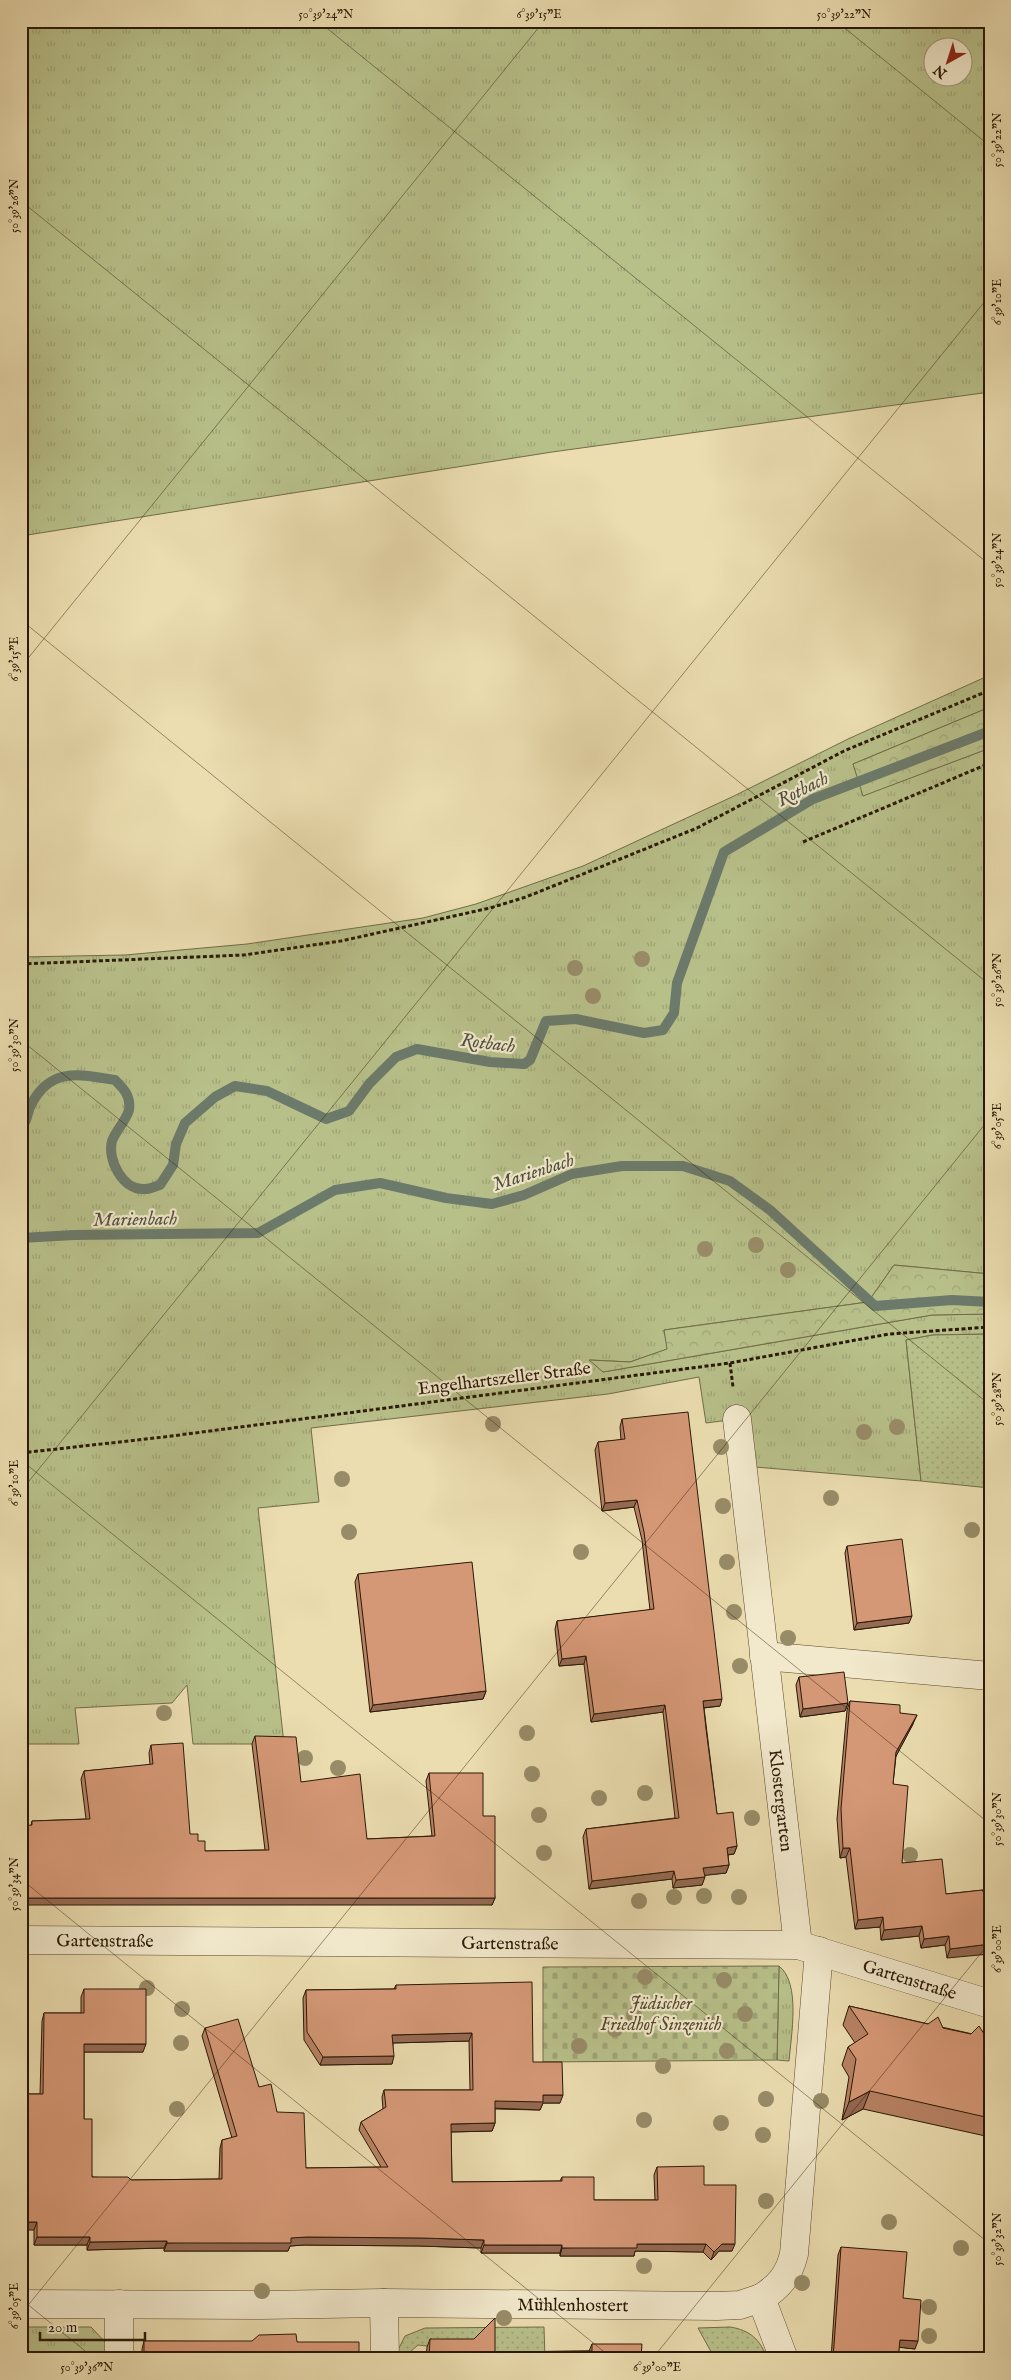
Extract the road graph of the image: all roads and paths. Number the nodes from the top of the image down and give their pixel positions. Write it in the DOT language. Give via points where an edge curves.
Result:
graph roads {
  1 [pos="990,690"];
  2 [pos="990,763"];
  3 [pos="803,842"];
  4 [pos="21,964"];
  5 [pos="990,1327"];
  6 [pos="737,1419"];
  7 [pos="21,1453"];
  8 [pos="764,1656"];
  9 [pos="990,1676"];
  10 [pos="21,1940"];
  11 [pos="808,1948"];
  12 [pos="990,2004"];
  13 [pos="761,2298"];
  14 [pos="384,2303"];
  15 [pos="21,2304"];
  16 [pos="119,2304"];
  17 [pos="119,2359"];
  18 [pos="385,2359"];
  19 [pos="784,2359"];
  1 -- 4 [label="path" via="844,751 697,828 526,897 490,908 340,941 244,955"];
  2 -- 3 [label="path"];
  5 -- 7 [label="path, Engelhartszeller Straße" via="889,1334 730,1363"];
  6 -- 8 [label="street, Klostergarten"];
  8 -- 9 [label="street"];
  8 -- 11 [label="street, Klostergarten"];
  10 -- 11 [label="street, Gartenstraße"];
  11 -- 12 [label="street, Gartenstraße"];
  11 -- 13 [label="street, Mühlenhostert" via="794,2254 786,2276 772,2292"];
  13 -- 14 [label="street, Mühlenhostert" via="740,2305 718,2306"];
  13 -- 19 [label="street"];
  14 -- 16 [label="street, Mühlenhostert"];
  14 -- 18 [label="street"];
  15 -- 16 [label="street, Mühlenhostert"];
  16 -- 17 [label="street"];
}
